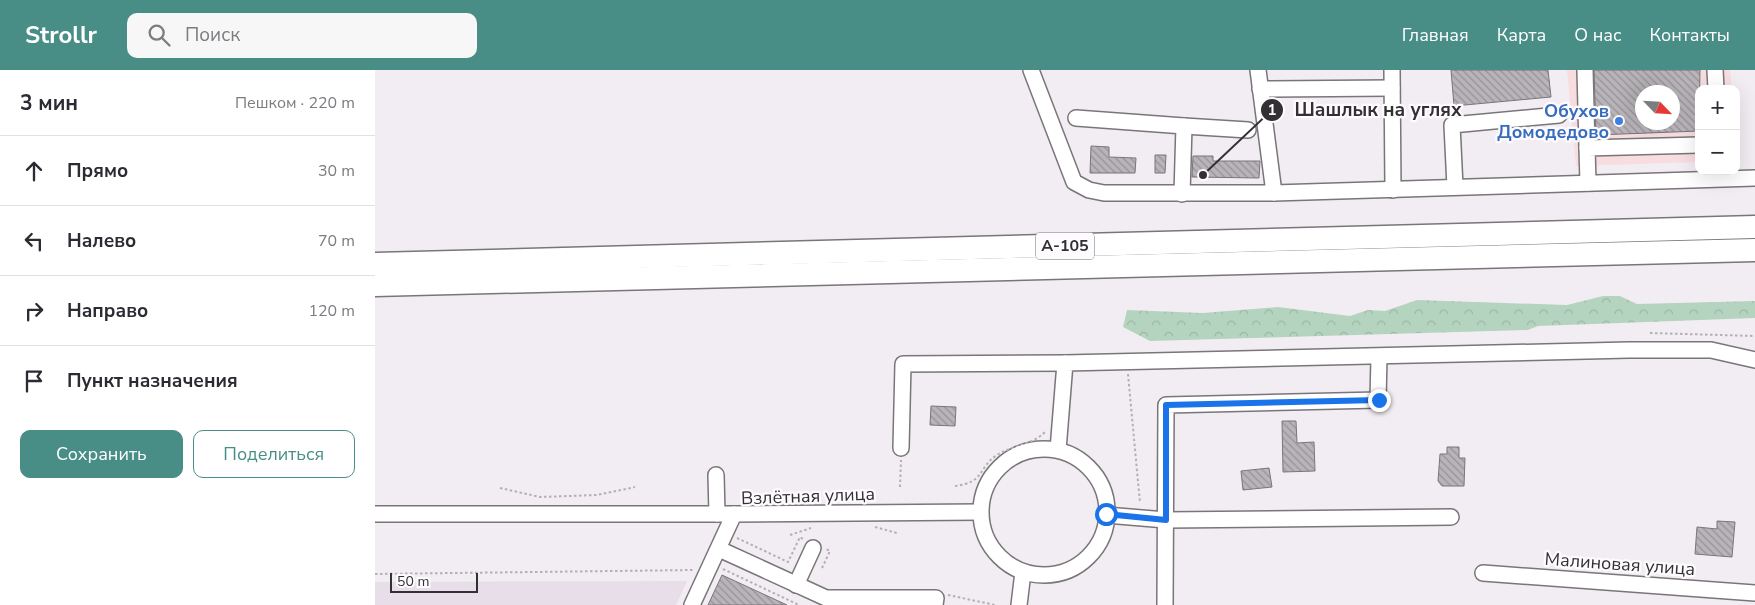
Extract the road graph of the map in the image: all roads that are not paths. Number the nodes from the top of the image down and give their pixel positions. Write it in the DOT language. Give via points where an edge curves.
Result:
graph roads {
  1 [pos="1031,70"];
  2 [pos="1042,70"];
  3 [pos="1258,70"];
  4 [pos="1392,70"];
  5 [pos="1585,70"];
  6 [pos="1715,70"];
  7 [pos="1716,85"];
  8 [pos="1392,88"];
  9 [pos="1260,90"];
  10 [pos="1559,115"];
  11 [pos="1076,118"];
  12 [pos="1183,126"];
  13 [pos="1248,130"];
  14 [pos="1695,144"];
  15 [pos="1587,148"];
  16 [pos="1719,175"];
  17 [pos="1755,178"];
  18 [pos="1588,183"];
  19 [pos="1455,188"];
  20 [pos="1089,190"];
  21 [pos="1393,190"];
  22 [pos="1273,193"];
  23 [pos="1182,194"];
  24 [pos="1755,227"];
  25 [pos="1755,250"];
  26 [pos="375,264"];
  27 [pos="375,285"];
  28 [pos="1379,356"];
  29 [pos="1755,360"];
  30 [pos="1065,363"];
  31 [pos="901,448"];
  32 [pos="1058,450"];
  33 [pos="716,475"];
  34 [pos="980,512"];
  35 [pos="375,514"];
  36 [pos="717,514"];
  37 [pos="734,514"];
  38 [pos="1106,514"];
  39 [pos="1451,516"];
  40 [pos="1166,520"];
  41 [pos="814,546"];
  42 [pos="725,552"];
  43 [pos="1023,572"];
  44 [pos="1483,572"];
  45 [pos="796,584"];
  46 [pos="1755,593"];
  47 [pos="837,602"];
  48 [pos="879,602"];
  49 [pos="925,603"];
  50 [pos="692,605"];
  51 [pos="1019,605"];
  52 [pos="1165,605"];
  1 -- 20 [label="street" via="1074,182"];
  2 -- 20 [label="street"];
  3 -- 9 [label="street"];
  4 -- 8 [label="street"];
  5 -- 15 [label="street"];
  6 -- 7 [label="street"];
  8 -- 9 [label="street"];
  8 -- 21 [label="street"];
  9 -- 22 [label="street"];
  10 -- 19 [label="street" via="1452,125"];
  11 -- 12 [label="street"];
  12 -- 13 [label="street"];
  12 -- 23 [label="street"];
  14 -- 15 [label="street"];
  15 -- 18 [label="street"];
  16 -- 17 [label="street"];
  16 -- 18 [label="street"];
  18 -- 19 [label="street"];
  19 -- 21 [label="street"];
  20 -- 23 [label="street"];
  21 -- 22 [label="street"];
  22 -- 23 [label="street"];
  24 -- 26 [label="highway, А-105"];
  25 -- 27 [label="highway, А-105"];
  28 -- 29 [label="street" via="1711,350"];
  28 -- 30 [label="street"];
  28 -- 40 [label="street" via="1379,400 1166,405"];
  30 -- 31 [label="street" via="903,364"];
  30 -- 32 [label="street"];
  32 -- 34 [label="street" via="1035,449 1014,456 1002,465 984,490"];
  32 -- 38 [label="street" via="1082,460 1099,479 1107,504"];
  33 -- 36 [label="street"];
  34 -- 37 [label="street, Взлётная улица"];
  34 -- 43 [label="street" via="986,537 1000,558"];
  35 -- 36 [label="street"];
  36 -- 37 [label="street"];
  37 -- 42 [label="street, Взлётная улица"];
  38 -- 40 [label="street"];
  38 -- 43 [label="street" via="1105,530 1093,552 1073,569 1048,576"];
  39 -- 40 [label="street"];
  40 -- 52 [label="street"];
  41 -- 45 [label="street"];
  42 -- 45 [label="street"];
  42 -- 50 [label="street, Взлётная улица" via="709,570"];
  43 -- 51 [label="street"];
  44 -- 46 [label="street, Малиновая улица"];
  45 -- 47 [label="street"];
  47 -- 48 [label="street"];
  48 -- 49 [label="street"];
}
